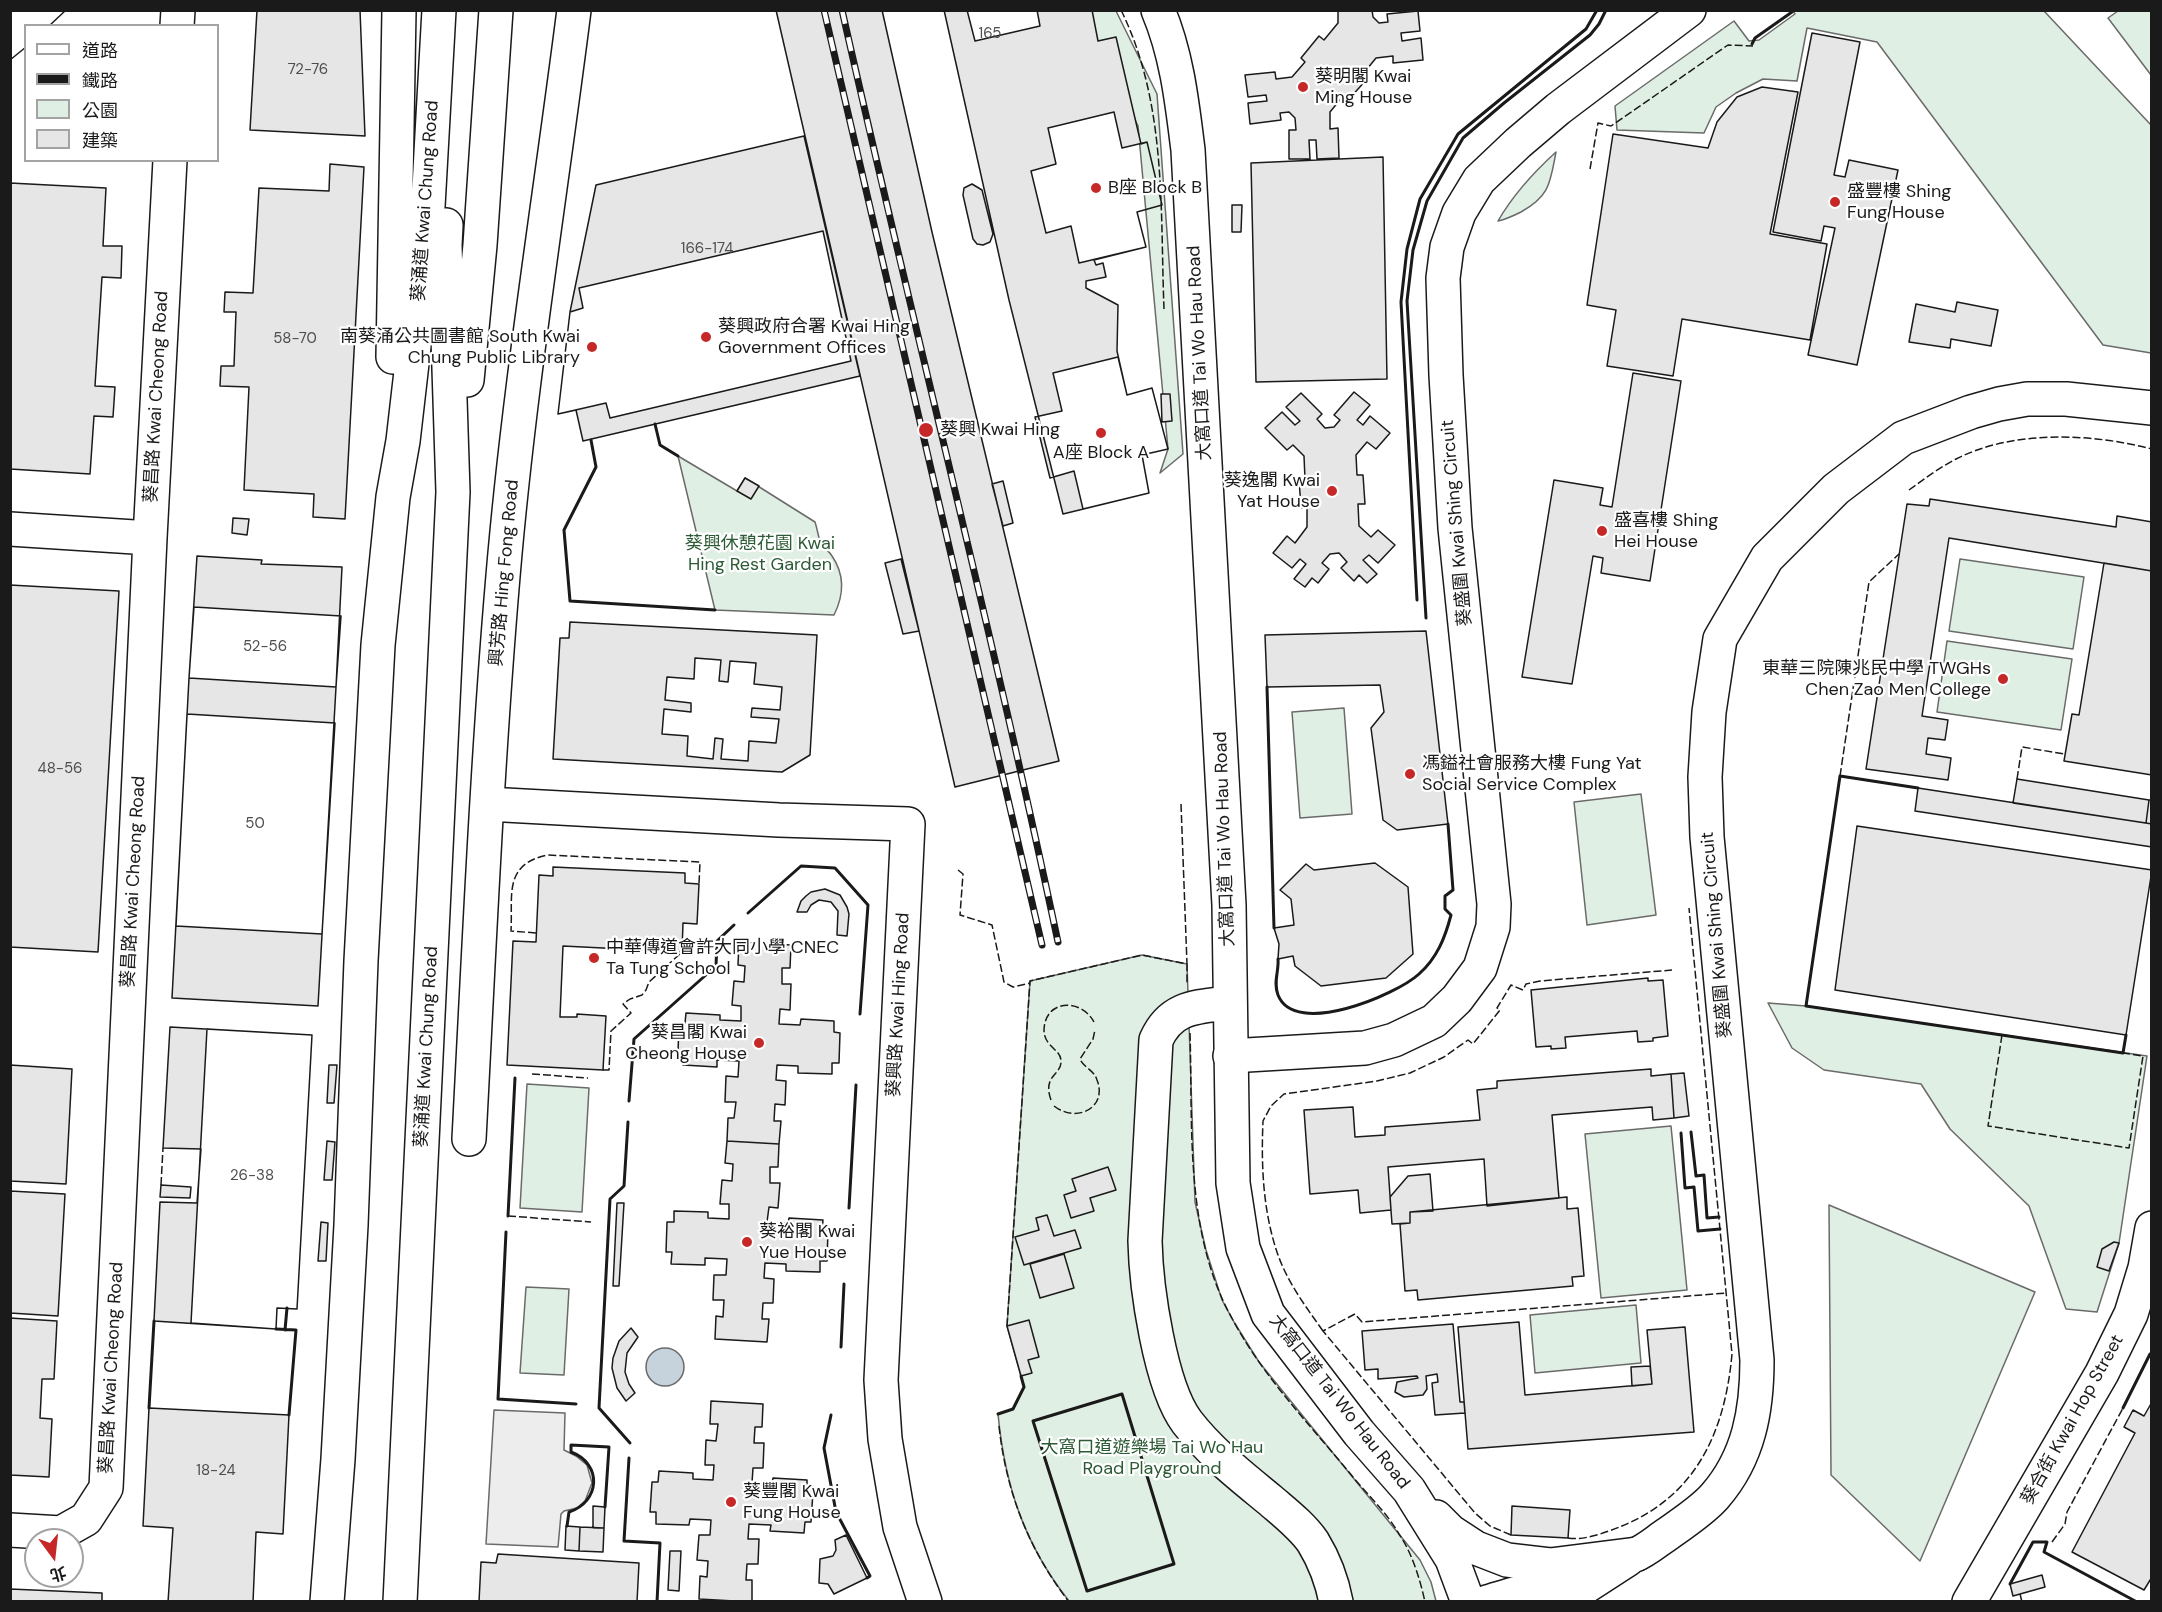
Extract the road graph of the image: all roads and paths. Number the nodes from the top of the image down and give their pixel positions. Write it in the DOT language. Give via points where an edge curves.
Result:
graph roads {
  1 [pos="399,10"];
  2 [pos="439,10"];
  3 [pos="461,10"];
  4 [pos="496,10"];
  5 [pos="574,10"];
  6 [pos="1158,10"];
  7 [pos="1689,10"];
  8 [pos="170,162"];
  9 [pos="2151,408"];
  10 [pos="453,492"];
  11 [pos="393,497"];
  12 [pos="10,529"];
  13 [pos="150,537"];
  14 [pos="487,804"];
  15 [pos="1229,1003"];
  16 [pos="1230,1056"];
  17 [pos="469,1139"];
  18 [pos="2151,1228"];
  19 [pos="1409,1490"];
  20 [pos="10,1530"];
  21 [pos="1636,1554"];
  22 [pos="327,1602"];
  23 [pos="400,1602"];
  24 [pos="926,1602"];
  25 [pos="1336,1602"];
  26 [pos="1468,1602"];
  27 [pos="1487,1602"];
  28 [pos="1562,1602"];
  29 [pos="1969,1602"];
  1 -- 11 [label="street, 葵涌道 Kwai Chung Road"];
  2 -- 11 [label="street, 葵涌道 Kwai Chung Road" via="426,242"];
  3 -- 10 [label="street, 葵涌道 Kwai Chung Road" via="445,245"];
  4 -- 10 [label="street, 葵涌道 Kwai Chung Road" via="480,245"];
  5 -- 14 [label="street, 興芳路 Hing Fong Road" via="519,423 503,575"];
  6 -- 15 [label="street, 大窩口道 Tai Wo Hau Road" via="1179,75 1188,150 1229,905"];
  7 -- 16 [label="street, 葵盛圍 Kwai Shing Circuit" via="1558,109 1479,180 1459,213 1447,247 1444,321 1455,528 1494,904 1493,927 1480,968 1434,1021 1394,1040 1336,1051"];
  8 -- 13 [label="street, 葵昌路 Kwai Cheong Road"];
  9 -- 21 [label="street, 葵盛圍 Kwai Shing Circuit" via="2088,400 2027,399 1971,412 1903,438 1836,489 1767,558 1720,639 1708,723 1707,837 1757,1393 1750,1432 1736,1465 1715,1496"];
  10 -- 23 [label="street, 葵涌道 Kwai Chung Road"];
  11 -- 22 [label="street, 葵涌道 Kwai Chung Road" via="378,645 351,1225"];
  12 -- 13 [label="street"];
  13 -- 20 [label="street, 葵昌路 Kwai Cheong Road" via="106,1488 86,1519 61,1533"];
  14 -- 17 [label="street, 興芳路 Hing Fong Road"];
  14 -- 24 [label="street, 葵興路 Kwai Hing Road" via="908,824 881,1380 885,1440 900,1527"];
  15 -- 16 [label="street, 大窩口道 Tai Wo Hau Road"];
  15 -- 25 [label="street" via="1188,1008 1167,1020 1156,1040 1144,1241 1146,1273 1165,1375 1185,1420 1211,1451 1293,1520 1312,1541"];
  16 -- 19 [label="street, 大窩口道 Tai Wo Hau Road" via="1233,1183 1243,1248 1268,1314"];
  18 -- 29 [label="street, 葵合街 Kwai Hop Street" via="2145,1268 2131,1314 2102,1374"];
  19 -- 21 [label="street" via="1450,1531 1476,1548 1507,1560 1550,1565"];
  19 -- 26 [label="street, 大窩口道 Tai Wo Hau Road" via="1452,1558"];
  21 -- 27 [label="street, 葵盛圍 Kwai Shing Circuit"];
  21 -- 28 [label="street"];
}
